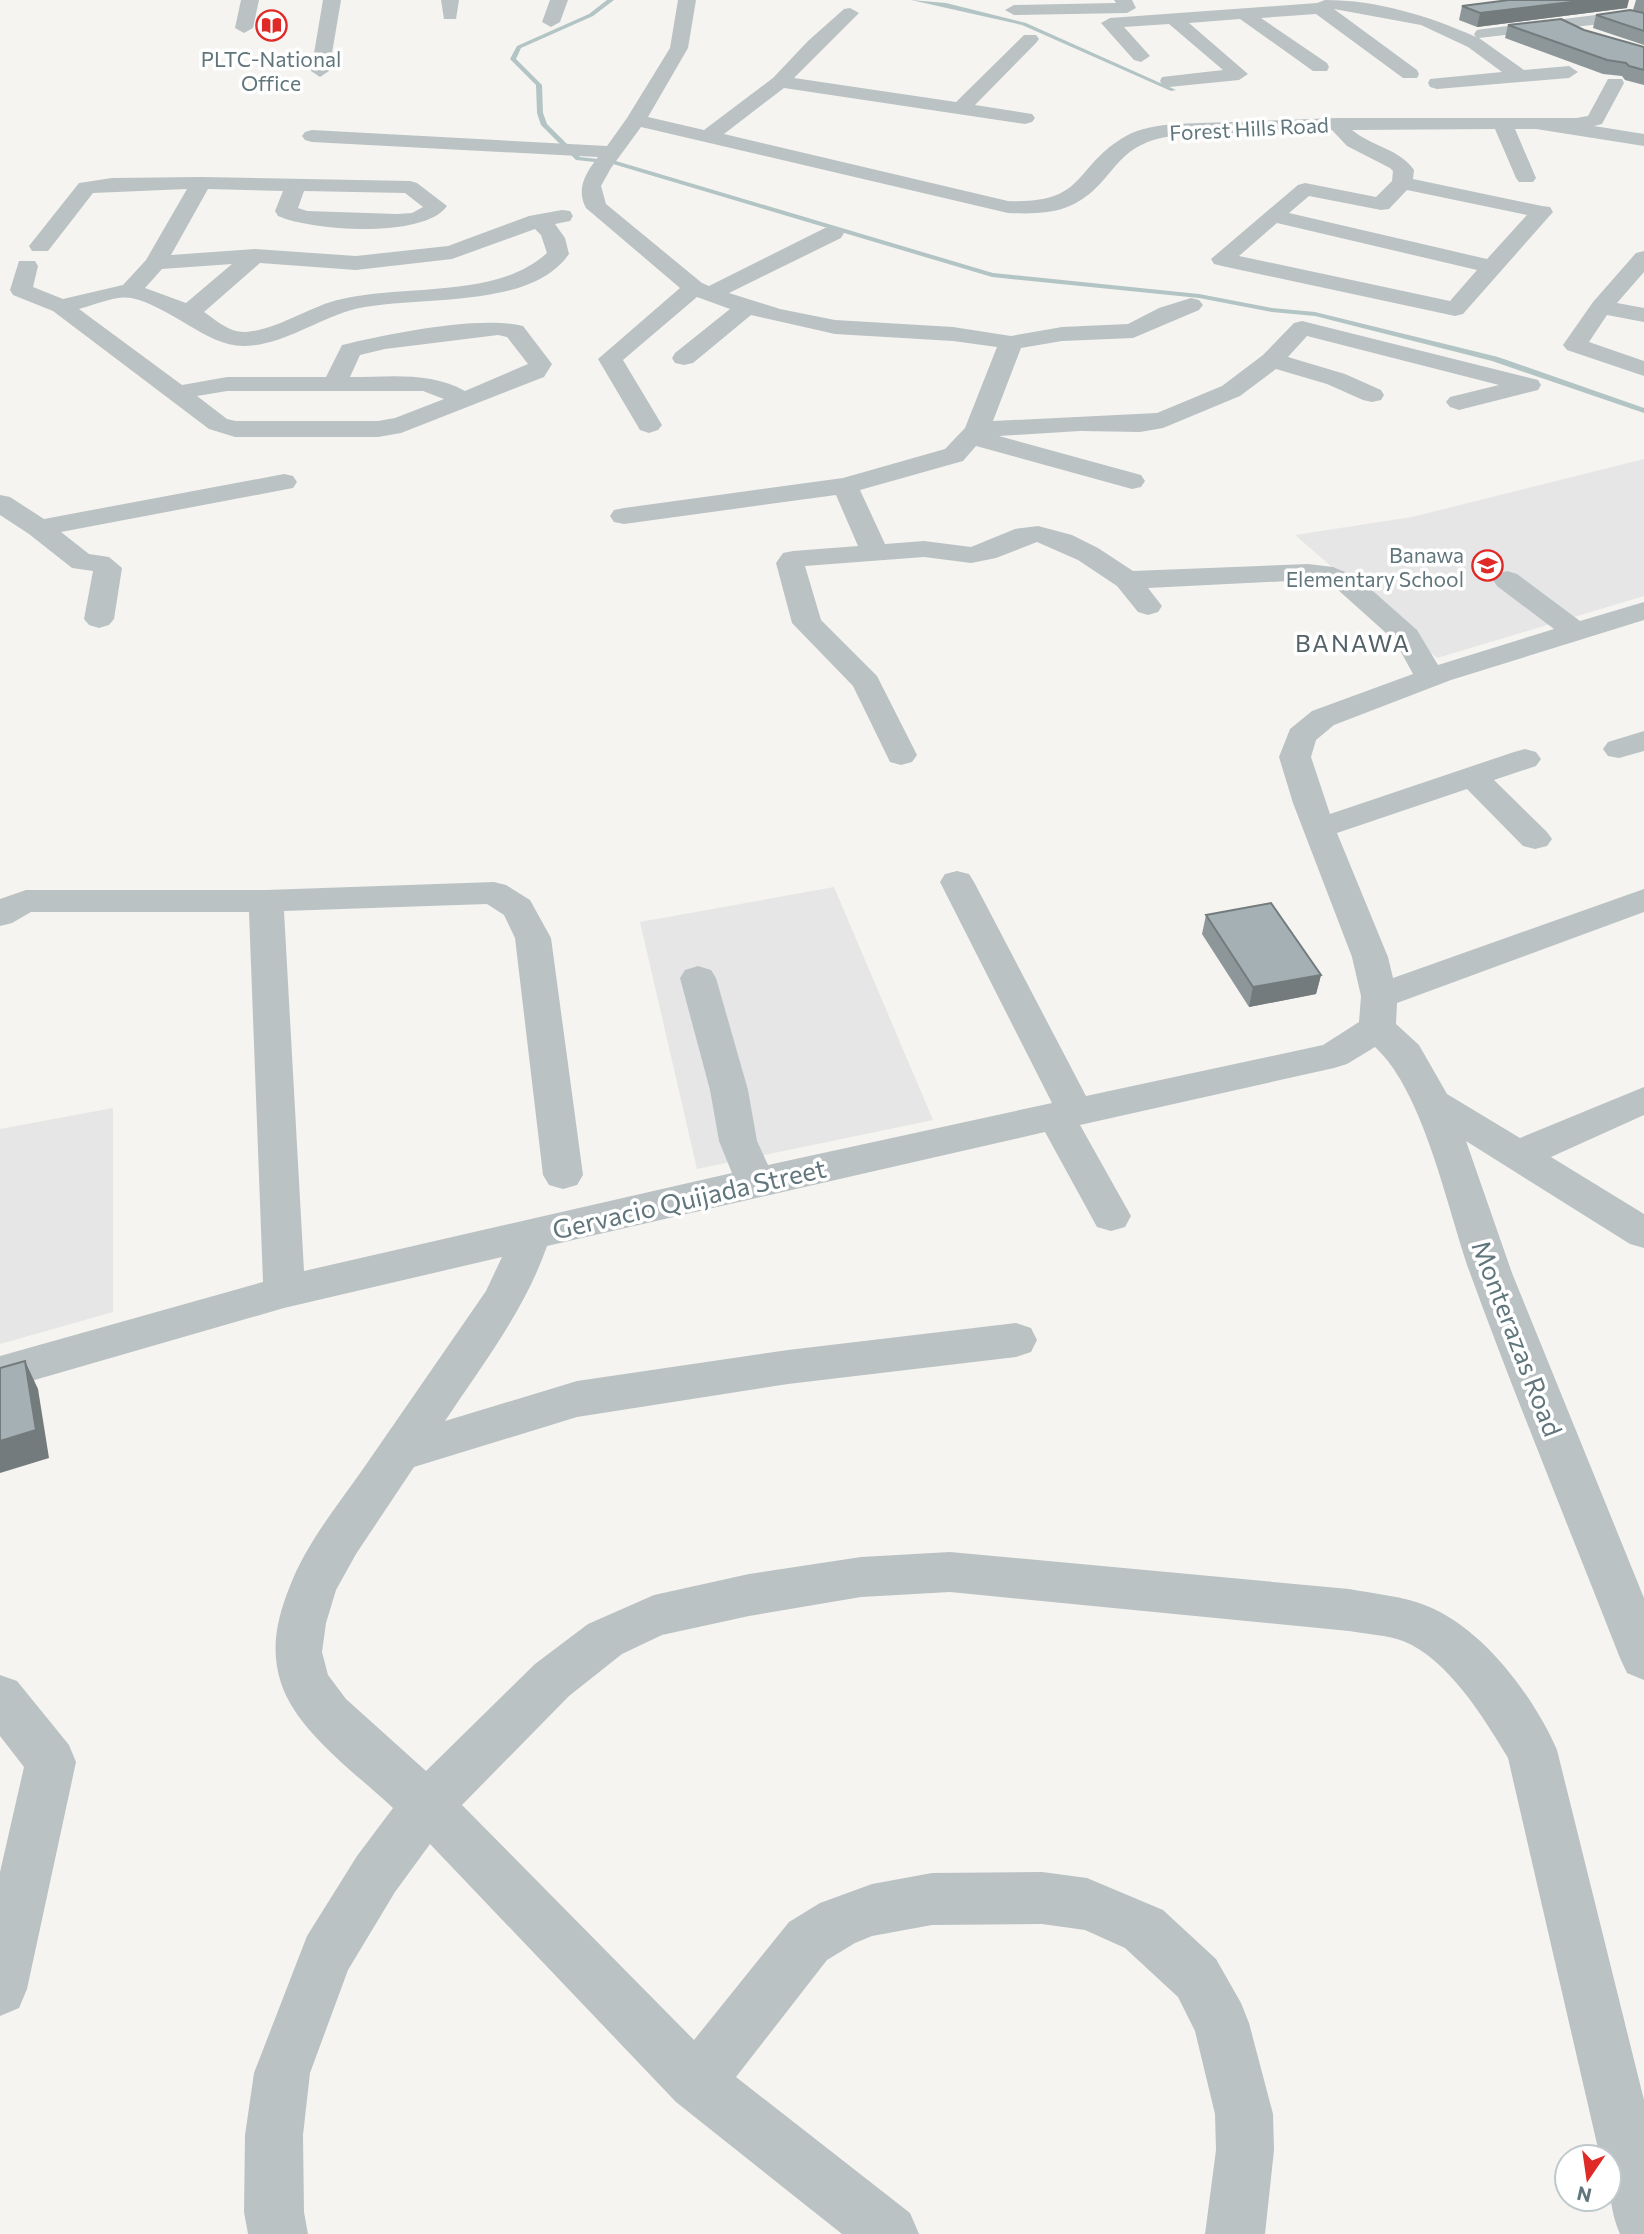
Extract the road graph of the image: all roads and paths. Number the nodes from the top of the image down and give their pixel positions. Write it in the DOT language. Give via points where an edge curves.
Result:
graph roads {
  1 [pos="250,0"];
  2 [pos="332,0"];
  3 [pos="559,0"];
  4 [pos="1123,0"];
  5 [pos="687,1"];
  6 [pos="1328,4"];
  7 [pos="1014,10"];
  8 [pos="849,13"];
  9 [pos="1244,14"];
  10 [pos="1174,19"];
  11 [pos="1644,20"];
  12 [pos="551,22"];
  13 [pos="1562,25"];
  14 [pos="244,28"];
  15 [pos="1483,34"];
  16 [pos="1587,37"];
  17 [pos="1030,39"];
  18 [pos="1141,56"];
  19 [pos="1320,67"];
  20 [pos="320,71"];
  21 [pos="1569,72"];
  22 [pos="1221,76"];
  23 [pos="1386,76"];
  24 [pos="1520,76"];
  25 [pos="1169,81"];
  26 [pos="780,82"];
  27 [pos="1437,82"];
  28 [pos="1615,83"];
  29 [pos="1237,92"];
  30 [pos="961,107"];
  31 [pos="636,120"];
  32 [pos="1502,123"];
  33 [pos="1536,123"];
  34 [pos="1337,124"];
  35 [pos="1008,134"];
  36 [pos="312,136"];
  37 [pos="709,136"];
  38 [pos="1644,140"];
  39 [pos="608,158"];
  40 [pos="1527,178"];
  41 [pos="201,183"];
  42 [pos="1402,183"];
  43 [pos="296,185"];
  44 [pos="597,208"];
  45 [pos="1274,216"];
  46 [pos="537,221"];
  47 [pos="833,233"];
  48 [pos="255,256"];
  49 [pos="155,263"];
  50 [pos="1641,265"];
  51 [pos="1491,267"];
  52 [pos="131,290"];
  53 [pos="702,291"];
  54 [pos="346,304"];
  55 [pos="1191,305"];
  56 [pos="61,306"];
  57 [pos="748,306"];
  58 [pos="1601,307"];
  59 [pos="189,313"];
  60 [pos="1644,315"];
  61 [pos="385,342"];
  62 [pos="1011,343"];
  63 [pos="684,358"];
  64 [pos="1431,359"];
  65 [pos="1272,360"];
  66 [pos="1644,369"];
  67 [pos="1336,379"];
  68 [pos="335,383"];
  69 [pos="176,394"];
  70 [pos="1372,396"];
  71 [pos="463,400"];
  72 [pos="1459,402"];
  73 [pos="649,425"];
  74 [pos="974,433"];
  75 [pos="1132,481"];
  76 [pos="284,482"];
  77 [pos="845,486"];
  78 [pos="0,503"];
  79 [pos="624,516"];
  80 [pos="39,528"];
  81 [pos="874,551"];
  82 [pos="1127,580"];
  83 [pos="1507,580"];
  84 [pos="1148,606"];
  85 [pos="1644,611"];
  86 [pos="99,619"];
  87 [pos="1576,632"];
  88 [pos="1430,678"];
  89 [pos="901,755"];
  90 [pos="1525,759"];
  91 [pos="1473,777"];
  92 [pos="1319,828"];
  93 [pos="1535,839"];
  94 [pos="957,882"];
  95 [pos="1644,900"];
  96 [pos="267,901"];
  97 [pos="0,915"];
  98 [pos="698,978"];
  99 [pos="1378,1012"];
  100 [pos="1644,1100"];
  101 [pos="1433,1103"];
  102 [pos="1066,1115"];
  103 [pos="1518,1154"];
  104 [pos="563,1175"];
  105 [pos="756,1182"];
  106 [pos="1111,1216"];
  107 [pos="1644,1233"];
  108 [pos="530,1235"];
  109 [pos="284,1292"];
  110 [pos="1016,1340"];
  111 [pos="0,1373"];
  112 [pos="402,1452"];
  113 [pos="1644,1658"];
  114 [pos="0,1697"];
  115 [pos="426,1805"];
  116 [pos="0,1989"];
  117 [pos="696,2082"];
  118 [pos="1644,2220"];
  119 [pos="278,2234"];
  120 [pos="889,2234"];
  121 [pos="1235,2234"];
  1 -- 14 [label="street"];
  2 -- 20 [label="street"];
  3 -- 12 [label="street"];
  4 -- 7 [label="street" via="1127,8"];
  5 -- 31 [label="street" via="679,48"];
  6 -- 9 [label="street"];
  6 -- 23 [label="street" via="1410,74"];
  6 -- 24 [label="street" via="1426,21 1474,43"];
  8 -- 26 [label="street"];
  9 -- 10 [label="street"];
  9 -- 19 [label="street"];
  10 -- 18 [label="street" via="1110,23"];
  10 -- 22 [label="street" via="1239,74"];
  11 -- 13 [label="street" via="1627,16"];
  13 -- 15 [label="street"];
  13 -- 16 [label="street"];
  17 -- 30 [label="street"];
  21 -- 24 [label="street"];
  22 -- 25 [label="street"];
  22 -- 29 [label="street"];
  24 -- 27 [label="street"];
  26 -- 30 [label="street"];
  26 -- 37 [label="street"];
  28 -- 33 [label="street" via="1595,120"];
  30 -- 35 [label="street" via="1025,118"];
  31 -- 37 [label="street, Forest Hills Road"];
  31 -- 39 [label="street"];
  32 -- 33 [label="street, Forest Hills Road"];
  32 -- 34 [label="street, Forest Hills Road"];
  32 -- 40 [label="street"];
  33 -- 38 [label="street, Forest Hills Road"];
  34 -- 37 [label="street, Forest Hills Road" via="1146,134 1130,141 1071,197 1054,205 1028,208"];
  34 -- 42 [label="street" via="1355,145 1399,164 1404,170"];
  36 -- 39 [label="street" via="451,141 568,150"];
  39 -- 44 [label="street" via="591,186"];
  41 -- 43 [label="street"];
  41 -- 49 [label="street"];
  41 -- 56 [label="street" via="86,187 40,246 9,257 9,262 27,266 21,290"];
  42 -- 45 [label="street" via="1381,204 1305,189"];
  42 -- 51 [label="street" via="1542,212"];
  43 -- 43 [label="street" via="410,187 436,206 430,213 405,220 303,219 286,211"];
  44 -- 46 [label="street"];
  44 -- 53 [label="street"];
  45 -- 51 [label="street"];
  45 -- 51 [label="street" via="1222,259 1455,309"];
  46 -- 48 [label="street" via="452,252 356,263"];
  46 -- 54 [label="street" via="551,230 558,254 551,265 523,278 464,291"];
  47 -- 53 [label="street"];
  48 -- 49 [label="street"];
  48 -- 59 [label="street"];
  49 -- 52 [label="street"];
  50 -- 58 [label="street"];
  52 -- 56 [label="street"];
  52 -- 59 [label="street"];
  53 -- 57 [label="street"];
  53 -- 73 [label="street" via="610,359"];
  54 -- 59 [label="street" via="246,338 231,338"];
  54 -- 61 [label="street"];
  55 -- 62 [label="street" via="1133,331 1062,334"];
  56 -- 69 [label="street"];
  57 -- 62 [label="street" via="852,329 987,337"];
  57 -- 63 [label="street"];
  58 -- 60 [label="street"];
  58 -- 66 [label="street" via="1575,345"];
  61 -- 68 [label="street" via="350,350"];
  61 -- 71 [label="street" via="498,328 515,331 540,364 536,372"];
  62 -- 74 [label="street"];
  64 -- 65 [label="street" via="1301,328"];
  64 -- 67 [label="street"];
  64 -- 72 [label="street" via="1529,385"];
  65 -- 67 [label="street"];
  65 -- 74 [label="street" via="1231,391 1163,420"];
  67 -- 70 [label="street"];
  68 -- 69 [label="street" via="210,385"];
  68 -- 71 [label="street" via="423,384 440,387"];
  69 -- 71 [label="street" via="218,424 235,429 377,429 401,425"];
  74 -- 75 [label="street"];
  74 -- 77 [label="street" via="954,455"];
  76 -- 80 [label="street"];
  77 -- 79 [label="street"];
  77 -- 81 [label="street"];
  78 -- 80 [label="street"];
  80 -- 86 [label="street" via="82,562 108,568"];
  81 -- 82 [label="street" via="924,549 971,555 1038,534 1088,554"];
  81 -- 89 [label="street" via="793,559 790,563 807,623 866,682"];
  82 -- 84 [label="street"];
  82 -- 88 [label="street" via="1316,573 1347,583 1407,636"];
  83 -- 87 [label="street"];
  85 -- 87 [label="street"];
  87 -- 88 [label="street"];
  88 -- 92 [label="street" via="1323,718 1301,736 1295,757"];
  90 -- 91 [label="street"];
  91 -- 92 [label="street"];
  91 -- 93 [label="street"];
  92 -- 99 [label="street" via="1370,957"];
  94 -- 102 [label="street"];
  95 -- 99 [label="street, Gervacio Quijada Street"];
  96 -- 97 [label="street" via="26,901"];
  96 -- 104 [label="street" via="495,893 518,908 533,938"];
  96 -- 109 [label="street"];
  98 -- 105 [label="street" via="738,1141"];
  99 -- 101 [label="street, Monterazas Road"];
  99 -- 102 [label="street, Gervacio Quijada Street" via="1334,1055"];
  100 -- 103 [label="street"];
  101 -- 103 [label="street"];
  101 -- 113 [label="street, Monterazas Road" via="1491,1273"];
  102 -- 105 [label="street, Gervacio Quijada Street"];
  102 -- 106 [label="street"];
  103 -- 107 [label="street"];
  105 -- 108 [label="street, Gervacio Quijada Street"];
  108 -- 109 [label="street, Gervacio Quijada Street"];
  108 -- 112 [label="street" via="501,1303"];
  109 -- 111 [label="street, Gervacio Quijada Street"];
  110 -- 112 [label="street" via="788,1367 577,1399"];
  112 -- 115 [label="street" via="314,1585 298,1652 306,1684 328,1715"];
  114 -- 116 [label="street" via="51,1762"];
  115 -- 117 [label="street"];
  115 -- 118 [label="street" via="552,1680 605,1639 654,1616 749,1595 861,1577 950,1572 1349,1610 1414,1622 1458,1651 1496,1694 1532,1750"];
  115 -- 119 [label="street" via="326,1955 301,2016 282,2073 274,2134"];
  117 -- 120 [label="street"];
  117 -- 121 [label="street" via="808,1941 839,1922 872,1910 932,1899 1042,1898 1087,1905 1144,1929 1197,1978 1221,2023 1244,2114 1245,2150"];
}
